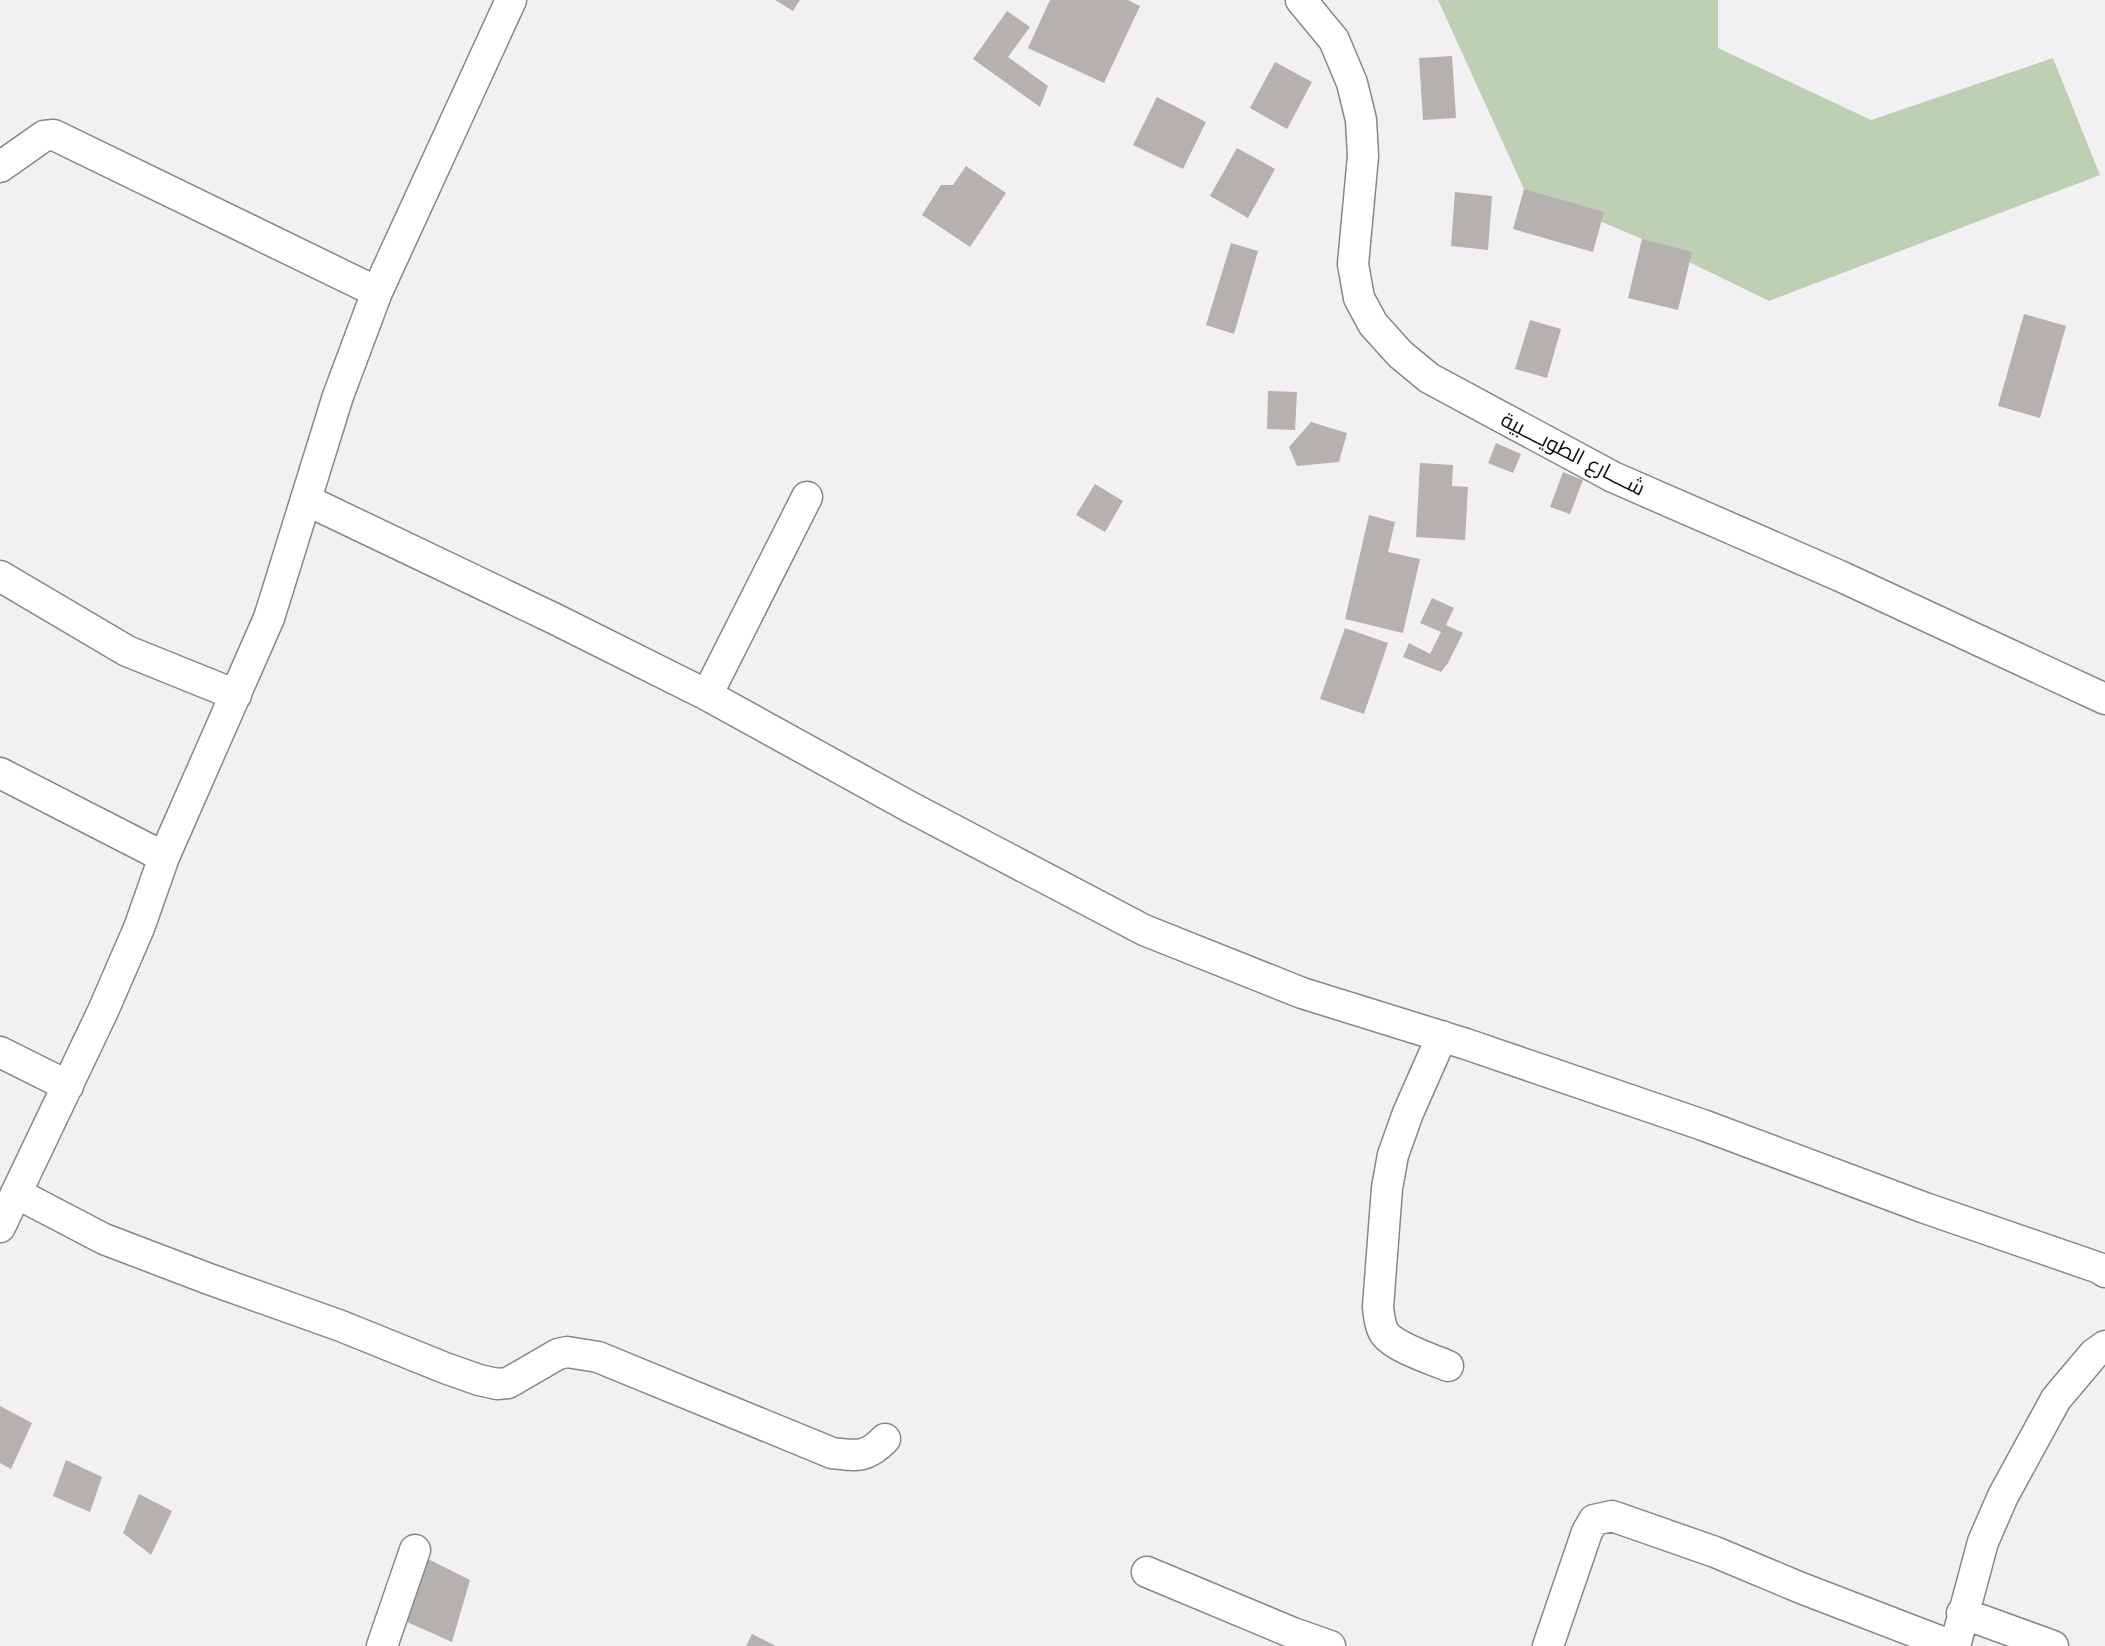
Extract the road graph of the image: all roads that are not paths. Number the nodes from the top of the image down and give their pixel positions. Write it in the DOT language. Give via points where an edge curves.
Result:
graph roads {
  1 [pos="511,0"];
  2 [pos="1301,0"];
  3 [pos="0,167"];
  4 [pos="377,292"];
  5 [pos="807,497"];
  6 [pos="306,500"];
  7 [pos="0,576"];
  8 [pos="236,694"];
  9 [pos="707,695"];
  10 [pos="2105,699"];
  11 [pos="0,773"];
  12 [pos="164,857"];
  13 [pos="1442,1036"];
  14 [pos="0,1052"];
  15 [pos="68,1086"];
  16 [pos="16,1193"];
  17 [pos="0,1227"];
  18 [pos="2105,1272"];
  19 [pos="2105,1346"];
  20 [pos="1448,1366"];
  21 [pos="885,1439"];
  22 [pos="415,1550"];
  23 [pos="1147,1572"];
  24 [pos="1962,1612"];
  25 [pos="382,1646"];
  26 [pos="1330,1646"];
  27 [pos="1548,1646"];
  28 [pos="1954,1646"];
  29 [pos="2053,1646"];
  1 -- 4 [label="street"];
  2 -- 10 [label="street, شــــارع الطويــــبية" via="1334,40 1352,82 1361,120 1363,156 1353,264 1359,298 1373,324 1400,354 1428,378 1613,477 1860,585"];
  3 -- 4 [label="street" via="44,136 54,135"];
  4 -- 6 [label="street" via="338,396"];
  5 -- 9 [label="street"];
  6 -- 8 [label="street" via="269,618"];
  6 -- 9 [label="street"];
  7 -- 8 [label="street" via="127,651"];
  8 -- 12 [label="street"];
  9 -- 13 [label="street" via="1144,930 1302,993"];
  11 -- 12 [label="street"];
  12 -- 15 [label="street" via="139,928"];
  13 -- 18 [label="street" via="1703,1125"];
  13 -- 20 [label="street" via="1392,1155 1378,1307 1385,1334 1398,1344"];
  14 -- 15 [label="street"];
  15 -- 16 [label="street"];
  16 -- 17 [label="street"];
  16 -- 21 [label="street" via="104,1239 479,1380 508,1383 558,1354 579,1353 598,1357 832,1453 855,1456 875,1450"];
  19 -- 24 [label="street" via="2056,1399 1983,1542"];
  22 -- 25 [label="street"];
  23 -- 26 [label="street"];
  24 -- 28 [label="street"];
  24 -- 29 [label="street"];
  27 -- 28 [label="street" via="1587,1532 1594,1520 1612,1516"];
}
